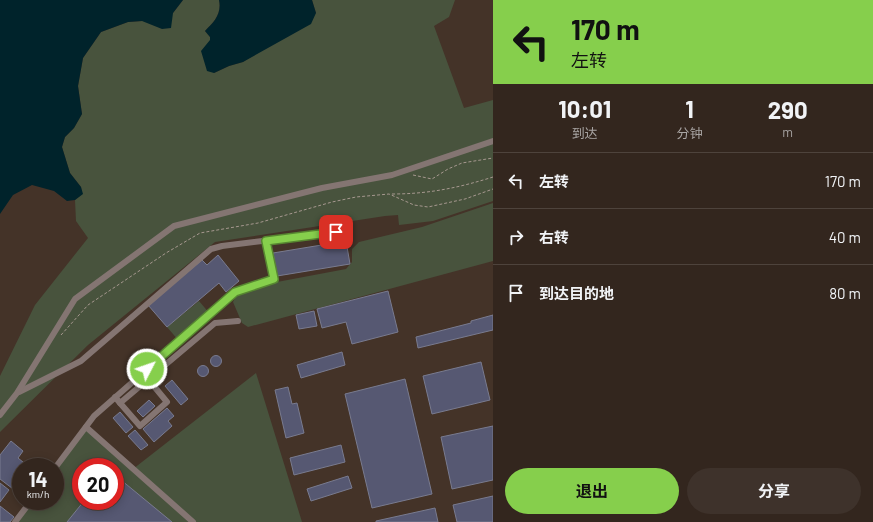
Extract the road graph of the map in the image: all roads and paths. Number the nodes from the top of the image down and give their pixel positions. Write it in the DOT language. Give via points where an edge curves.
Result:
graph roads {
  1 [pos="493,141"];
  2 [pos="493,158"];
  3 [pos="405,170"];
  4 [pos="493,177"];
  5 [pos="389,194"];
  6 [pos="336,232"];
  7 [pos="266,241"];
  8 [pos="238,321"];
  9 [pos="148,379"];
  10 [pos="17,393"];
  11 [pos="115,397"];
  12 [pos="120,403"];
  13 [pos="0,415"];
  14 [pos="86,427"];
  15 [pos="63,458"];
  16 [pos="25,510"];
  17 [pos="16,522"];
  18 [pos="193,522"];
  1 -- 3 [label="street"];
  2 -- 3 [label="path" via="462,163 432,179 416,176"];
  3 -- 10 [label="street" via="392,175 322,188 174,226 75,299"];
  4 -- 5 [label="path" via="454,189 417,194"];
  6 -- 7 [label="street"];
  7 -- 10 [label="street" via="211,249 81,361"];
  7 -- 11 [label="street" via="274,279 235,292"];
  8 -- 9 [label="street" via="215,322"];
  9 -- 12 [label="street"];
  9 -- 12 [label="street" via="167,402 140,426"];
  10 -- 13 [label="street"];
  11 -- 12 [label="street"];
  11 -- 14 [label="street"];
  14 -- 15 [label="street"];
  14 -- 18 [label="street"];
  16 -- 17 [label="street"];
}
